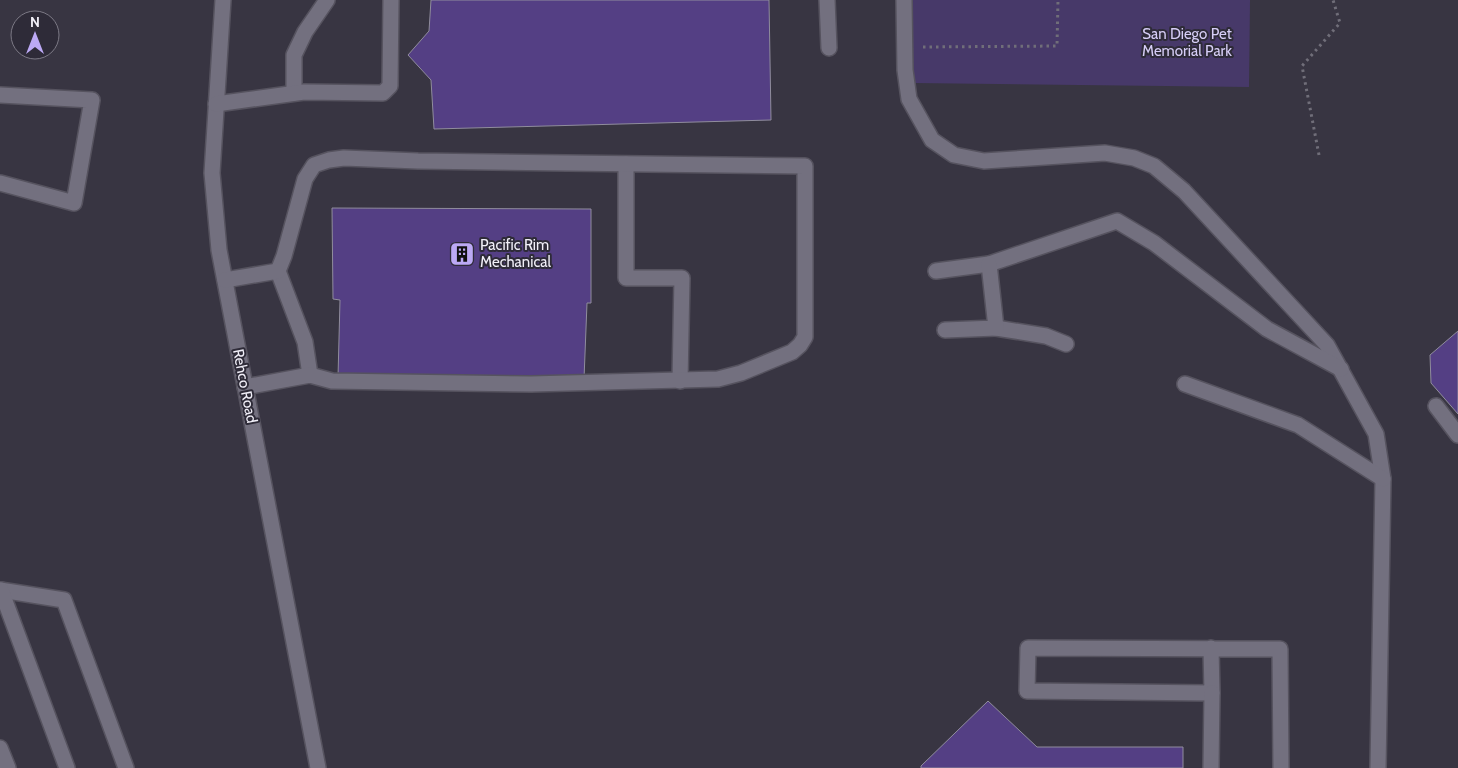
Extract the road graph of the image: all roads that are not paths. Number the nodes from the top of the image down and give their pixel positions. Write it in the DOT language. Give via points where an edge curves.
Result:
graph roads {
  1 [pos="222,0"];
  2 [pos="327,0"];
  3 [pos="391,0"];
  4 [pos="827,0"];
  5 [pos="904,0"];
  6 [pos="829,48"];
  7 [pos="294,93"];
  8 [pos="0,94"];
  9 [pos="216,104"];
  10 [pos="626,164"];
  11 [pos="0,183"];
  12 [pos="989,264"];
  13 [pos="278,271"];
  14 [pos="936,271"];
  15 [pos="225,280"];
  16 [pos="996,328"];
  17 [pos="945,330"];
  18 [pos="1066,344"];
  19 [pos="1341,369"];
  20 [pos="310,375"];
  21 [pos="680,381"];
  22 [pos="1185,384"];
  23 [pos="245,387"];
  24 [pos="1436,406"];
  25 [pos="1458,435"];
  26 [pos="1383,479"];
  27 [pos="0,590"];
  28 [pos="1212,648"];
  29 [pos="1212,693"];
  30 [pos="0,748"];
  31 [pos="8,768"];
  32 [pos="67,768"];
  33 [pos="126,768"];
  34 [pos="318,768"];
  35 [pos="1211,768"];
  36 [pos="1281,768"];
  37 [pos="1378,768"];
  1 -- 9 [label="street, Rehco Road"];
  2 -- 7 [label="street" via="294,55"];
  3 -- 7 [label="street" via="390,86 383,93"];
  4 -- 6 [label="street"];
  5 -- 19 [label="street" via="905,70 909,99 932,140 954,155 984,161 1105,154 1134,158 1154,166 1184,191 1327,345"];
  7 -- 9 [label="street"];
  8 -- 11 [label="street" via="92,100 74,203"];
  9 -- 15 [label="street, Rehco Road" via="212,173"];
  10 -- 13 [label="street" via="329,160 314,165 305,179"];
  10 -- 21 [label="street" via="626,278 682,278"];
  10 -- 21 [label="street" via="805,166 805,337 792,352 741,373 718,380"];
  12 -- 14 [label="street"];
  12 -- 16 [label="street"];
  12 -- 19 [label="street" via="1117,221 1154,243 1267,329"];
  13 -- 15 [label="street"];
  13 -- 20 [label="street" via="305,342"];
  15 -- 23 [label="street, Rehco Road"];
  16 -- 17 [label="street"];
  16 -- 18 [label="street" via="1046,336"];
  19 -- 26 [label="street" via="1376,434"];
  20 -- 21 [label="street" via="332,381 531,384"];
  20 -- 23 [label="street"];
  22 -- 26 [label="street" via="1298,425"];
  23 -- 34 [label="street, Rehco Road"];
  24 -- 25 [label="street"];
  26 -- 37 [label="street"];
  27 -- 32 [label="street"];
  27 -- 33 [label="street" via="64,600"];
  28 -- 29 [label="street"];
  28 -- 29 [label="street" via="1028,648 1027,691"];
  28 -- 36 [label="street" via="1280,649"];
  29 -- 35 [label="street"];
  30 -- 31 [label="street"];
}
